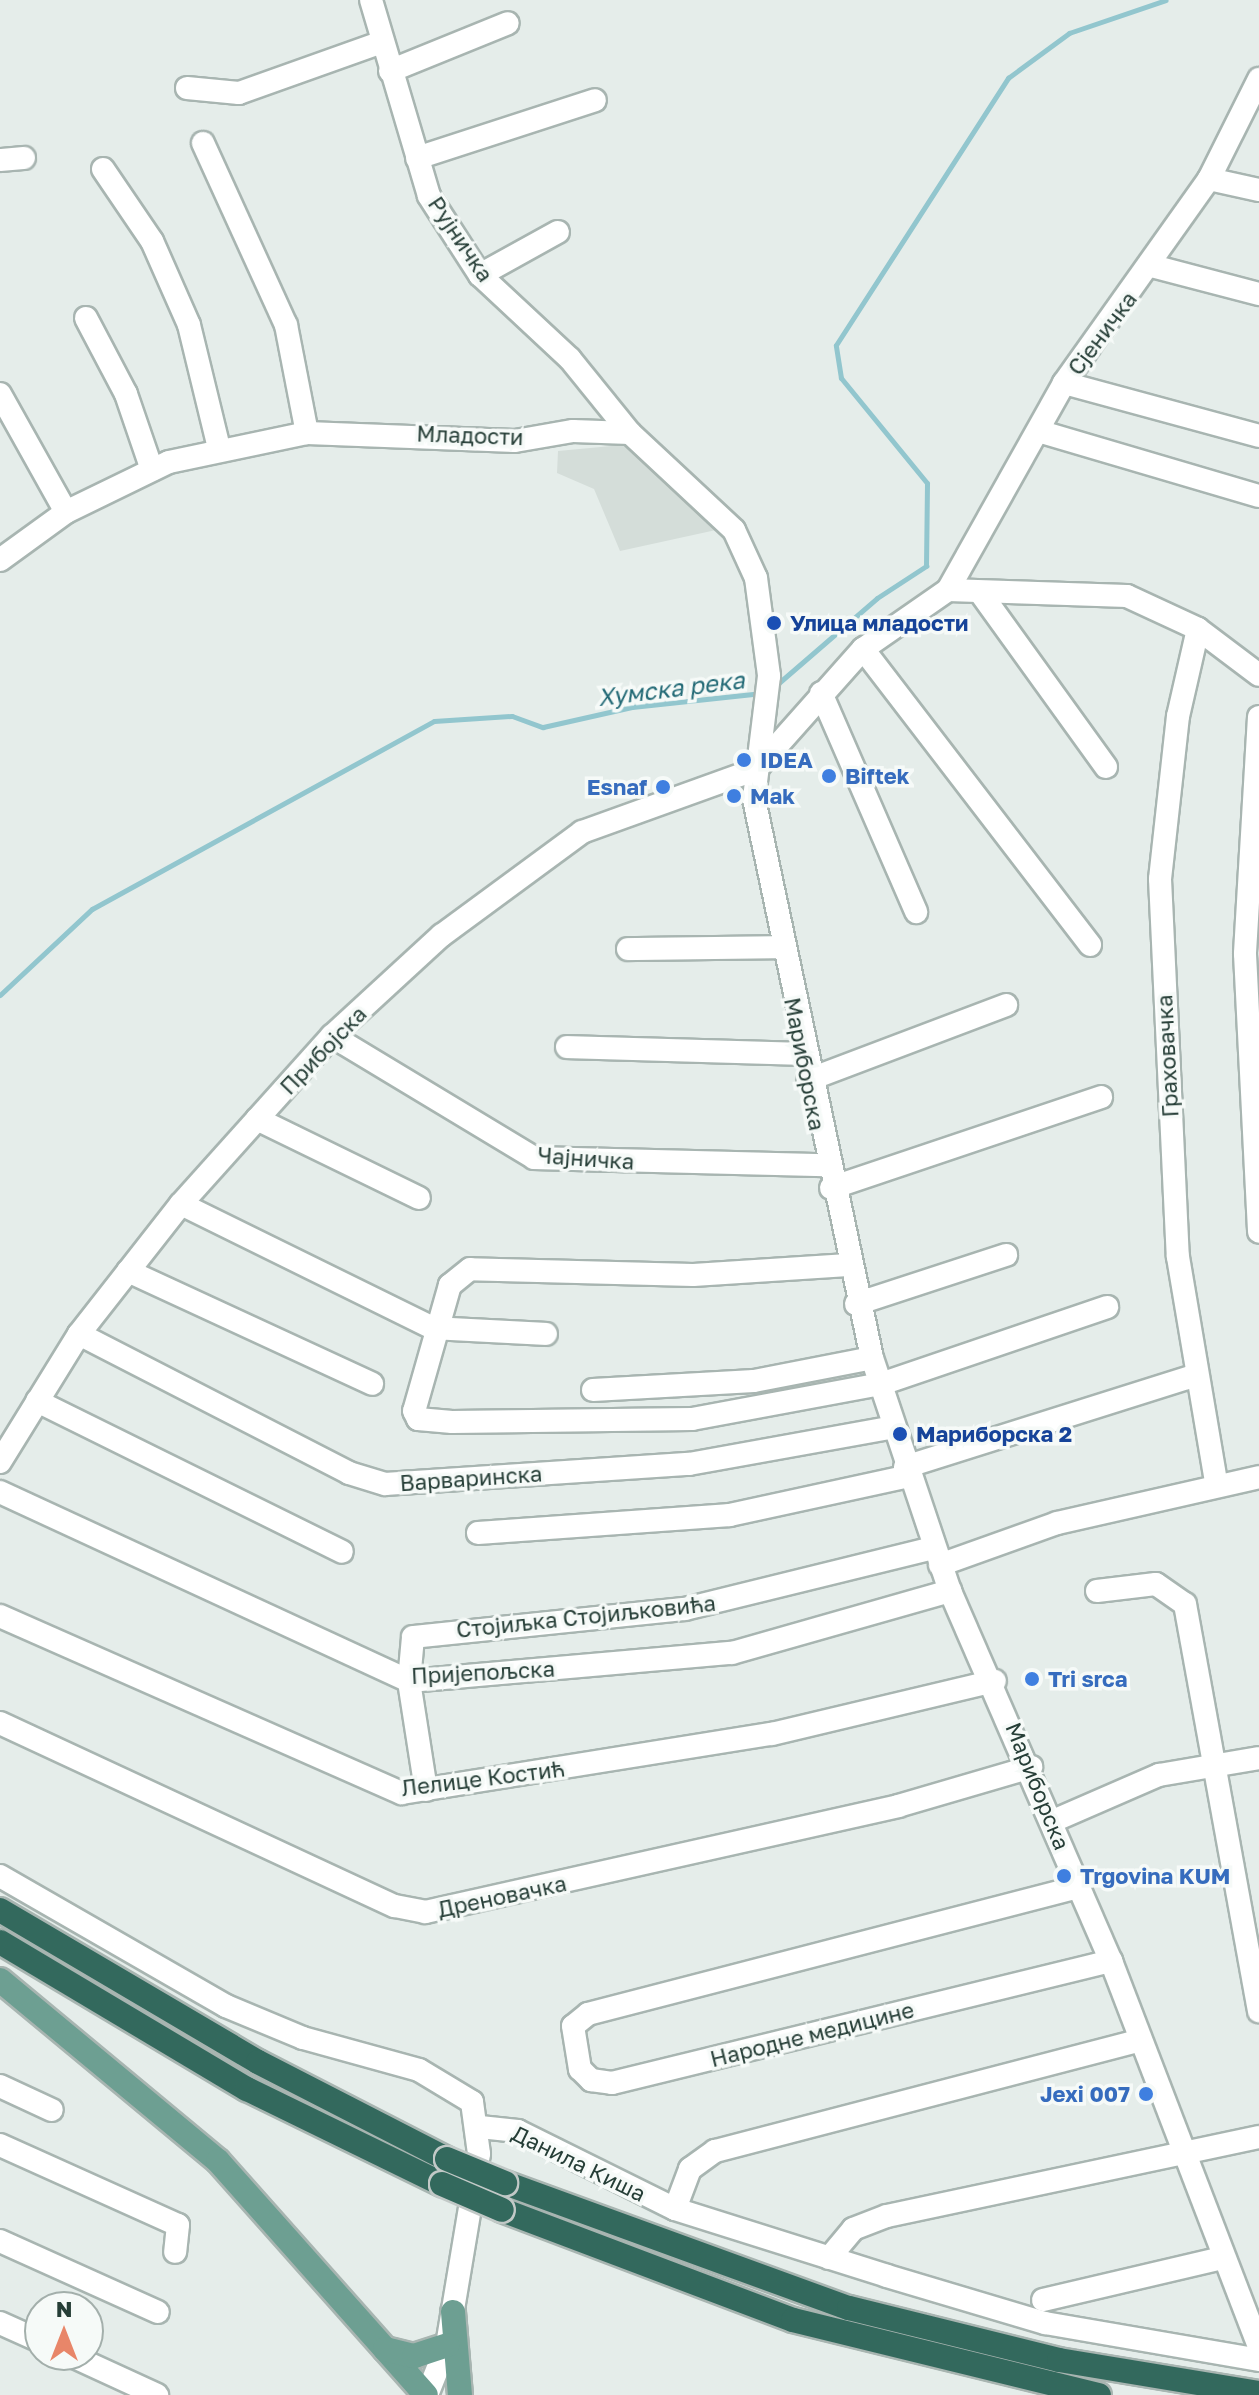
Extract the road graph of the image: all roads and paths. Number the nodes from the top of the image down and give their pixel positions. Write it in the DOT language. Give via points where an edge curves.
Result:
graph roads {
  1 [pos="378,2"];
  2 [pos="508,23"];
  3 [pos="382,42"];
  4 [pos="390,71"];
  5 [pos="1259,79"];
  6 [pos="187,88"];
  7 [pos="595,100"];
  8 [pos="203,143"];
  9 [pos="24,158"];
  10 [pos="417,158"];
  11 [pos="0,160"];
  12 [pos="103,169"];
  13 [pos="1209,179"];
  14 [pos="1259,190"];
  15 [pos="558,232"];
  16 [pos="1152,266"];
  17 [pos="480,275"];
  18 [pos="1259,294"];
  19 [pos="86,318"];
  20 [pos="1064,383"];
  21 [pos="0,394"];
  22 [pos="1038,431"];
  23 [pos="307,433"];
  24 [pos="630,433"];
  25 [pos="1259,436"];
  26 [pos="219,448"];
  27 [pos="152,470"];
  28 [pos="1259,496"];
  29 [pos="66,512"];
  30 [pos="0,560"];
  31 [pos="948,590"];
  32 [pos="982,595"];
  33 [pos="1198,629"];
  34 [pos="863,649"];
  35 [pos="1259,675"];
  36 [pos="821,693"];
  37 [pos="1259,717"];
  38 [pos="1106,767"];
  39 [pos="757,769"];
  40 [pos="916,912"];
  41 [pos="1090,945"];
  42 [pos="782,947"];
  43 [pos="628,949"];
  44 [pos="1006,1005"];
  45 [pos="332,1036"];
  46 [pos="567,1047"];
  47 [pos="803,1054"];
  48 [pos="808,1080"];
  49 [pos="1101,1097"];
  50 [pos="1254,1102"];
  51 [pos="257,1119"];
  52 [pos="825,1165"];
  53 [pos="831,1188"];
  54 [pos="419,1198"];
  55 [pos="181,1204"];
  56 [pos="1259,1232"];
  57 [pos="1006,1255"];
  58 [pos="848,1265"];
  59 [pos="128,1271"];
  60 [pos="856,1304"];
  61 [pos="1107,1307"];
  62 [pos="433,1328"];
  63 [pos="79,1334"];
  64 [pos="546,1334"];
  65 [pos="872,1358"];
  66 [pos="1196,1375"];
  67 [pos="372,1384"];
  68 [pos="881,1384"];
  69 [pos="593,1390"];
  70 [pos="37,1401"];
  71 [pos="894,1427"];
  72 [pos="0,1462"];
  73 [pos="907,1472"];
  74 [pos="1259,1477"];
  75 [pos="1216,1482"];
  76 [pos="0,1492"];
  77 [pos="478,1533"];
  78 [pos="342,1552"];
  79 [pos="937,1556"];
  80 [pos="950,1591"];
  81 [pos="1097,1591"];
  82 [pos="0,1616"];
  83 [pos="409,1681"];
  84 [pos="995,1681"];
  85 [pos="0,1723"];
  86 [pos="1259,1758"];
  87 [pos="1210,1763"];
  88 [pos="1031,1767"];
  89 [pos="426,1790"];
  90 [pos="1053,1821"];
  91 [pos="0,1876"];
  92 [pos="1078,1887"];
  93 [pos="0,1910"];
  94 [pos="0,1942"];
  95 [pos="1111,1961"];
  96 [pos="0,1980"];
  97 [pos="1259,2011"];
  98 [pos="1140,2040"];
  99 [pos="0,2086"];
  100 [pos="52,2110"];
  101 [pos="480,2127"];
  102 [pos="1259,2137"];
  103 [pos="0,2145"];
  104 [pos="1179,2155"];
  105 [pos="675,2209"];
  106 [pos="0,2241"];
  107 [pos="175,2252"];
  108 [pos="829,2258"];
  109 [pos="1222,2258"];
  110 [pos="1043,2300"];
  111 [pos="158,2312"];
  112 [pos="453,2312"];
  113 [pos="0,2323"];
  114 [pos="24,2334"];
  115 [pos="447,2345"];
  116 [pos="1259,2347"];
  117 [pos="385,2349"];
  118 [pos="1259,2360"];
  119 [pos="104,2371"];
  120 [pos="1259,2393"];
  121 [pos="157,2395"];
  122 [pos="164,2395"];
  123 [pos="172,2395"];
  124 [pos="426,2395"];
  125 [pos="460,2395"];
  126 [pos="1099,2395"];
  1 -- 3 [label="street, Рујничка"];
  2 -- 4 [label="street"];
  3 -- 4 [label="street, Рујничка"];
  3 -- 6 [label="street" via="239,93"];
  4 -- 10 [label="street, Рујничка"];
  5 -- 13 [label="street, Сјеничка"];
  7 -- 10 [label="street"];
  8 -- 23 [label="street" via="286,325"];
  9 -- 11 [label="street"];
  10 -- 17 [label="street, Рујничка" via="429,196"];
  12 -- 26 [label="street" via="152,241 189,325"];
  13 -- 14 [label="street"];
  13 -- 16 [label="street, Сјеничка"];
  15 -- 17 [label="street"];
  16 -- 18 [label="street"];
  16 -- 20 [label="street, Сјеничка"];
  17 -- 24 [label="street, Рујничка" via="570,359"];
  19 -- 27 [label="street" via="126,394"];
  20 -- 22 [label="street, Сјеничка"];
  20 -- 25 [label="street"];
  21 -- 29 [label="street"];
  22 -- 28 [label="street"];
  22 -- 31 [label="street, Сјеничка"];
  23 -- 24 [label="street, Младости" via="515,441 573,431"];
  23 -- 26 [label="street, Младости"];
  24 -- 39 [label="street" via="734,530 756,578 769,676"];
  26 -- 27 [label="street, Младости"];
  27 -- 29 [label="street, Младости"];
  29 -- 30 [label="street, Младости"];
  31 -- 32 [label="street"];
  31 -- 34 [label="street"];
  32 -- 33 [label="street" via="1049,588 1113,593"];
  32 -- 38 [label="street"];
  33 -- 35 [label="street"];
  33 -- 66 [label="street, Граховачка" via="1178,716 1160,879 1178,1257"];
  34 -- 36 [label="street"];
  34 -- 41 [label="street"];
  36 -- 39 [label="street"];
  36 -- 40 [label="street"];
  37 -- 50 [label="street" via="1247,833"];
  39 -- 42 [label="street, Мариборска" via="754,799"];
  39 -- 45 [label="street, Прибојска" via="582,832 442,935"];
  42 -- 43 [label="street"];
  42 -- 47 [label="street, Мариборска"];
  44 -- 48 [label="street"];
  45 -- 51 [label="street, Прибојска"];
  45 -- 52 [label="street, Чајничка" via="534,1158"];
  46 -- 47 [label="street"];
  47 -- 48 [label="street, Мариборска"];
  48 -- 52 [label="street, Мариборска"];
  49 -- 53 [label="street"];
  50 -- 56 [label="street"];
  51 -- 54 [label="street"];
  51 -- 55 [label="street, Прибојска"];
  52 -- 53 [label="street, Мариборска"];
  53 -- 58 [label="street, Мариборска"];
  55 -- 59 [label="street, Прибојска"];
  55 -- 62 [label="street"];
  57 -- 60 [label="street"];
  58 -- 60 [label="street, Мариборска"];
  58 -- 62 [label="street" via="693,1275 459,1274"];
  59 -- 63 [label="street, Прибојска"];
  59 -- 67 [label="street"];
  60 -- 65 [label="street, Мариборска"];
  61 -- 68 [label="street"];
  62 -- 64 [label="street"];
  62 -- 68 [label="street" via="413,1402 418,1419 692,1419"];
  63 -- 70 [label="street, Прибојска"];
  63 -- 71 [label="street, Варваринска" via="349,1473 385,1484 689,1464"];
  65 -- 68 [label="street, Мариборска"];
  65 -- 69 [label="street" via="754,1381"];
  66 -- 73 [label="street"];
  66 -- 75 [label="street, Граховачка"];
  68 -- 71 [label="street, Мариборска"];
  70 -- 72 [label="street, Прибојска"];
  70 -- 78 [label="street"];
  71 -- 73 [label="street, Мариборска"];
  73 -- 77 [label="street" via="730,1515"];
  73 -- 79 [label="street, Мариборска"];
  74 -- 75 [label="street, Стојиљка Стојиљковића"];
  75 -- 79 [label="street, Стојиљка Стојиљковића"];
  76 -- 83 [label="street, Пријепољска"];
  79 -- 80 [label="street, Мариборска"];
  79 -- 83 [label="street, Стојиљка Стојиљковића" via="685,1609 424,1634 408,1645"];
  80 -- 83 [label="street, Пријепољска" via="732,1653"];
  80 -- 84 [label="street, Мариборска"];
  81 -- 87 [label="street" via="1156,1584 1180,1596 1189,1616"];
  82 -- 89 [label="street, Лелице Костић" via="378,1787"];
  83 -- 89 [label="street"];
  84 -- 88 [label="street, Мариборска"];
  84 -- 89 [label="street, Лелице Костић" via="772,1734"];
  85 -- 88 [label="street, Дреновачка" via="395,1906 425,1912 884,1810"];
  86 -- 87 [label="street"];
  87 -- 90 [label="street" via="1159,1775"];
  87 -- 97 [label="street"];
  88 -- 90 [label="street, Мариборска"];
  90 -- 92 [label="street, Мариборска"];
  91 -- 101 [label="street, Данила Киша" via="147,1964 266,2024 449,2082 472,2102"];
  92 -- 95 [label="street, Мариборска"];
  92 -- 95 [label="street, Народне медицине" via="588,2014 573,2026 577,2058 586,2076 605,2084"];
  93 -- 120 [label="highway, bridge" via="258,2062 447,2159 735,2272 898,2321 1073,2363"];
  94 -- 126 [label="highway, bridge" via="247,2089 502,2210 793,2320"];
  95 -- 98 [label="street, Мариборска"];
  96 -- 117 [label="main road" via="218,2161"];
  98 -- 104 [label="street, Мариборска"];
  98 -- 105 [label="street" via="715,2151 690,2169"];
  99 -- 100 [label="street"];
  101 -- 105 [label="street, Данила Киша" via="518,2131"];
  101 -- 112 [label="street"];
  102 -- 104 [label="street"];
  103 -- 107 [label="street" via="178,2225"];
  104 -- 108 [label="street" via="887,2216 853,2229"];
  104 -- 109 [label="street, Мариборска"];
  105 -- 108 [label="street, Данила Киша"];
  106 -- 111 [label="street"];
  108 -- 118 [label="street, Данила Киша" via="1045,2323"];
  109 -- 110 [label="street"];
  109 -- 116 [label="street, Мариборска"];
  112 -- 115 [label="street"];
  112 -- 125 [label="main road"];
  113 -- 114 [label="street"];
  115 -- 117 [label="main road" via="414,2356"];
  115 -- 124 [label="street"];
  117 -- 124 [label="main road"];
  119 -- 121 [label="street"];
  122 -- 123 [label="street"];
}
